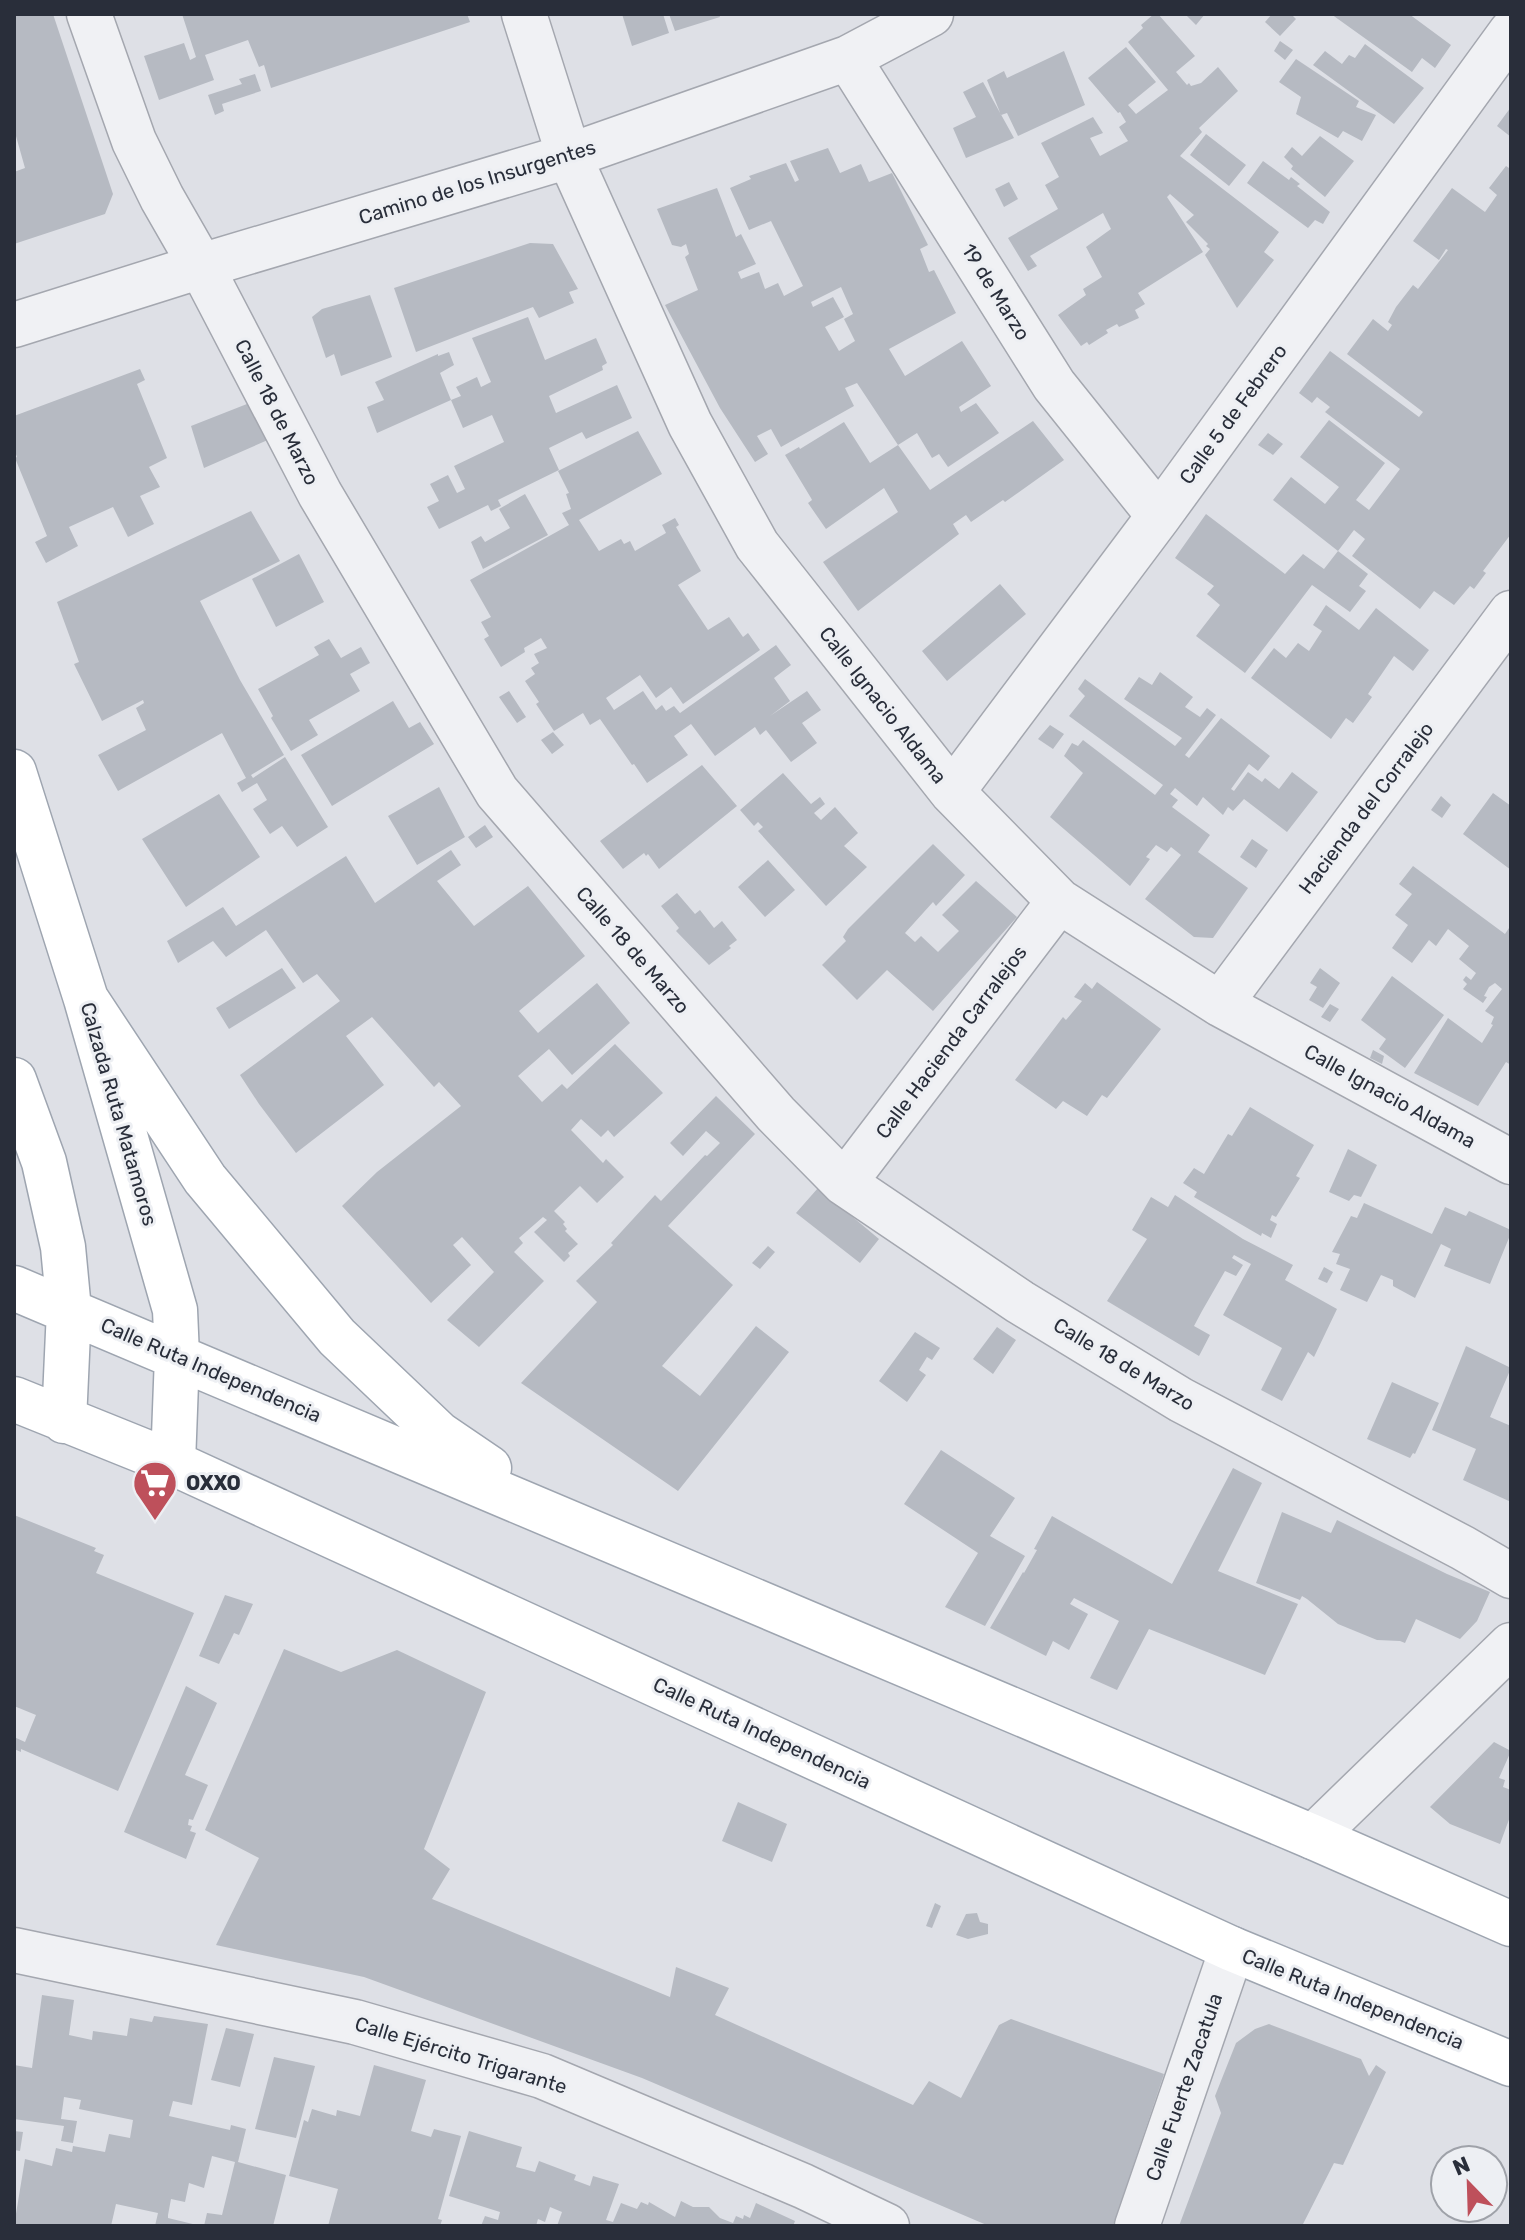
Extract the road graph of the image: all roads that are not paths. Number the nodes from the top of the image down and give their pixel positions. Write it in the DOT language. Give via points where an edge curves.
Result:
graph roads {
  1 [pos="89,14"];
  2 [pos="524,14"];
  3 [pos="931,14"];
  4 [pos="1511,32"];
  5 [pos="848,58"];
  6 [pos="569,156"];
  7 [pos="201,266"];
  8 [pos="14,325"];
  9 [pos="1159,516"];
  10 [pos="1511,613"];
  11 [pos="14,772"];
  12 [pos="952,792"];
  13 [pos="1059,901"];
  14 [pos="86,999"];
  15 [pos="1220,1004"];
  16 [pos="14,1080"];
  17 [pos="1511,1162"];
  18 [pos="844,1183"];
  19 [pos="14,1288"];
  20 [pos="69,1310"];
  21 [pos="177,1356"];
  22 [pos="14,1399"];
  23 [pos="64,1421"];
  24 [pos="173,1463"];
  25 [pos="570,1523"];
  26 [pos="1511,1576"];
  27 [pos="1511,1645"];
  28 [pos="1313,1837"];
  29 [pos="1511,1924"];
  30 [pos="1232,1949"];
  31 [pos="14,1950"];
  32 [pos="1511,2064"];
  33 [pos="887,2226"];
  34 [pos="1137,2226"];
  1 -- 7 [label="street, Calle 18 de Marzo" via="134,141"];
  2 -- 6 [label="street, Calle Ignacio Aldama"];
  3 -- 5 [label="street, Camino de los Insurgentes"];
  4 -- 9 [label="street, Calle 5 de Febrero"];
  5 -- 6 [label="street, Camino de los Insurgentes"];
  5 -- 9 [label="street, 19 de Marzo" via="1054,385"];
  6 -- 7 [label="street, Camino de los Insurgentes"];
  6 -- 12 [label="street, Calle Ignacio Aldama" via="690,424 757,545"];
  7 -- 8 [label="street, Camino de los Insurgentes"];
  7 -- 18 [label="street, Calle 18 de Marzo" via="320,494 497,792 776,1114"];
  9 -- 12 [label="street, Calle 5 de Febrero"];
  10 -- 15 [label="street, Hacienda del Corralejo"];
  11 -- 14 [label="main road, Calzada Ruta Matamoros"];
  12 -- 13 [label="street, Calle Ignacio Aldama"];
  13 -- 15 [label="street, Calle Ignacio Aldama"];
  13 -- 18 [label="street, Calle Hacienda Carralejos"];
  14 -- 21 [label="main road, Calzada Ruta Matamoros" via="175,1310"];
  14 -- 25 [label="main road" via="205,1179 337,1337 439,1434"];
  15 -- 17 [label="street, Calle Ignacio Aldama"];
  16 -- 20 [label="main road" via="44,1162 63,1247"];
  18 -- 26 [label="street, Calle 18 de Marzo" via="1020,1302 1181,1400"];
  19 -- 20 [label="main road, Calle Ruta Independencia"];
  20 -- 21 [label="main road, Calle Ruta Independencia"];
  20 -- 23 [label="main road"];
  21 -- 24 [label="main road, Calzada Ruta Matamoros"];
  21 -- 25 [label="main road, Calle Ruta Independencia"];
  22 -- 23 [label="main road, Calle Ruta Independencia"];
  23 -- 24 [label="main road, Calle Ruta Independencia"];
  24 -- 30 [label="main road, Calle Ruta Independencia"];
  25 -- 28 [label="main road, Calle Ruta Independencia"];
  27 -- 28 [label="street"];
  28 -- 29 [label="main road, Calle Ruta Independencia"];
  30 -- 32 [label="main road, Calle Ruta Independencia"];
  30 -- 34 [label="street, Calle Fuerte Zacatula"];
  31 -- 33 [label="street, Calle Ejército Trigarante" via="355,2022 542,2076"];
}
